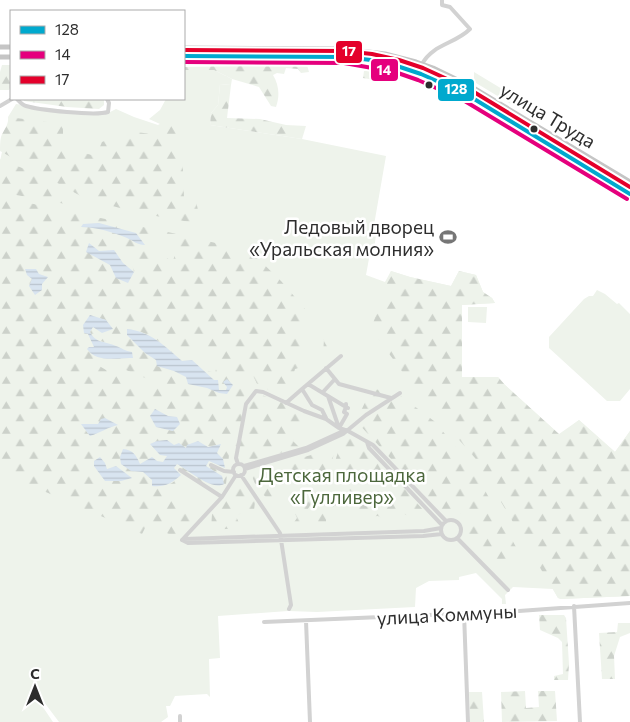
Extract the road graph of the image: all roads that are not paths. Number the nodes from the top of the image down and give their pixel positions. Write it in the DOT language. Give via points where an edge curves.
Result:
graph roads {
  1 [pos="442,0"];
  2 [pos="185,48"];
  3 [pos="185,56"];
  4 [pos="422,64"];
  5 [pos="419,72"];
  6 [pos="18,100"];
  7 [pos="108,100"];
  8 [pos="562,141"];
  9 [pos="557,149"];
  10 [pos="630,182"];
  11 [pos="630,194"];
  12 [pos="340,356"];
  13 [pos="326,368"];
  14 [pos="335,379"];
  15 [pos="308,384"];
  16 [pos="302,389"];
  17 [pos="323,392"];
  18 [pos="400,393"];
  19 [pos="328,396"];
  20 [pos="392,398"];
  21 [pos="286,403"];
  22 [pos="326,419"];
  23 [pos="339,428"];
  24 [pos="348,431"];
  25 [pos="367,442"];
  26 [pos="238,464"];
  27 [pos="211,465"];
  28 [pos="245,467"];
  29 [pos="180,470"];
  30 [pos="237,474"];
  31 [pos="222,497"];
  32 [pos="446,521"];
  33 [pos="442,527"];
  34 [pos="442,534"];
  35 [pos="280,535"];
  36 [pos="457,538"];
  37 [pos="182,540"];
  38 [pos="282,540"];
  39 [pos="508,590"];
  40 [pos="630,603"];
  41 [pos="574,606"];
  42 [pos="290,609"];
  43 [pos="464,613"];
  44 [pos="306,621"];
  45 [pos="264,622"];
  46 [pos="180,716"];
  47 [pos="180,722"];
  48 [pos="310,722"];
  49 [pos="468,722"];
  50 [pos="580,722"];
  1 -- 4 [label="street" via="442,5 450,7 470,29 434,50"];
  2 -- 4 [label="main road, улица Труда" via="344,49 385,54"];
  3 -- 5 [label="main road, улица Труда" via="344,57 383,62"];
  4 -- 5 [label="main road"];
  4 -- 8 [label="main road, улица Труда" via="470,86"];
  5 -- 9 [label="main road, улица Труда" via="467,94"];
  6 -- 7 [label="street" via="24,106 40,109 98,114 108,112"];
  8 -- 9 [label="main road"];
  8 -- 10 [label="main road, улица Труда"];
  9 -- 11 [label="main road, улица Труда"];
  12 -- 13 [label="street"];
  13 -- 14 [label="street"];
  13 -- 15 [label="street"];
  14 -- 17 [label="street"];
  14 -- 20 [label="street" via="339,384"];
  15 -- 16 [label="street"];
  15 -- 17 [label="street"];
  16 -- 21 [label="street"];
  16 -- 22 [label="street"];
  17 -- 19 [label="street"];
  18 -- 20 [label="street"];
  19 -- 23 [label="street"];
  19 -- 23 [label="street" via="347,406 344,412 347,414"];
  20 -- 24 [label="street"];
  21 -- 22 [label="street"];
  21 -- 26 [label="street" via="256,391 249,399 236,458"];
  22 -- 23 [label="street"];
  23 -- 24 [label="street"];
  24 -- 25 [label="street"];
  24 -- 28 [label="street" via="308,450"];
  25 -- 32 [label="street"];
  25 -- 33 [label="street"];
  26 -- 28 [label="street"];
  26 -- 30 [label="street" via="233,468"];
  27 -- 30 [label="street"];
  28 -- 30 [label="street" via="244,474"];
  29 -- 31 [label="street"];
  30 -- 31 [label="street"];
  30 -- 35 [label="street"];
  31 -- 37 [label="street"];
  32 -- 33 [label="street"];
  32 -- 36 [label="street" via="458,523 461,529"];
  33 -- 34 [label="street"];
  33 -- 35 [label="street" via="424,531"];
  34 -- 36 [label="street" via="448,540"];
  34 -- 38 [label="street"];
  35 -- 37 [label="street"];
  35 -- 38 [label="street"];
  36 -- 39 [label="street"];
  37 -- 38 [label="street" via="188,543"];
  38 -- 42 [label="street"];
  40 -- 41 [label="street, улица Коммуны"];
  41 -- 43 [label="street, улица Коммуны"];
  41 -- 50 [label="street"];
  43 -- 44 [label="street, улица Коммуны"];
  43 -- 49 [label="street"];
  44 -- 45 [label="street, улица Коммуны"];
  44 -- 48 [label="street"];
  46 -- 47 [label="street"];
}
